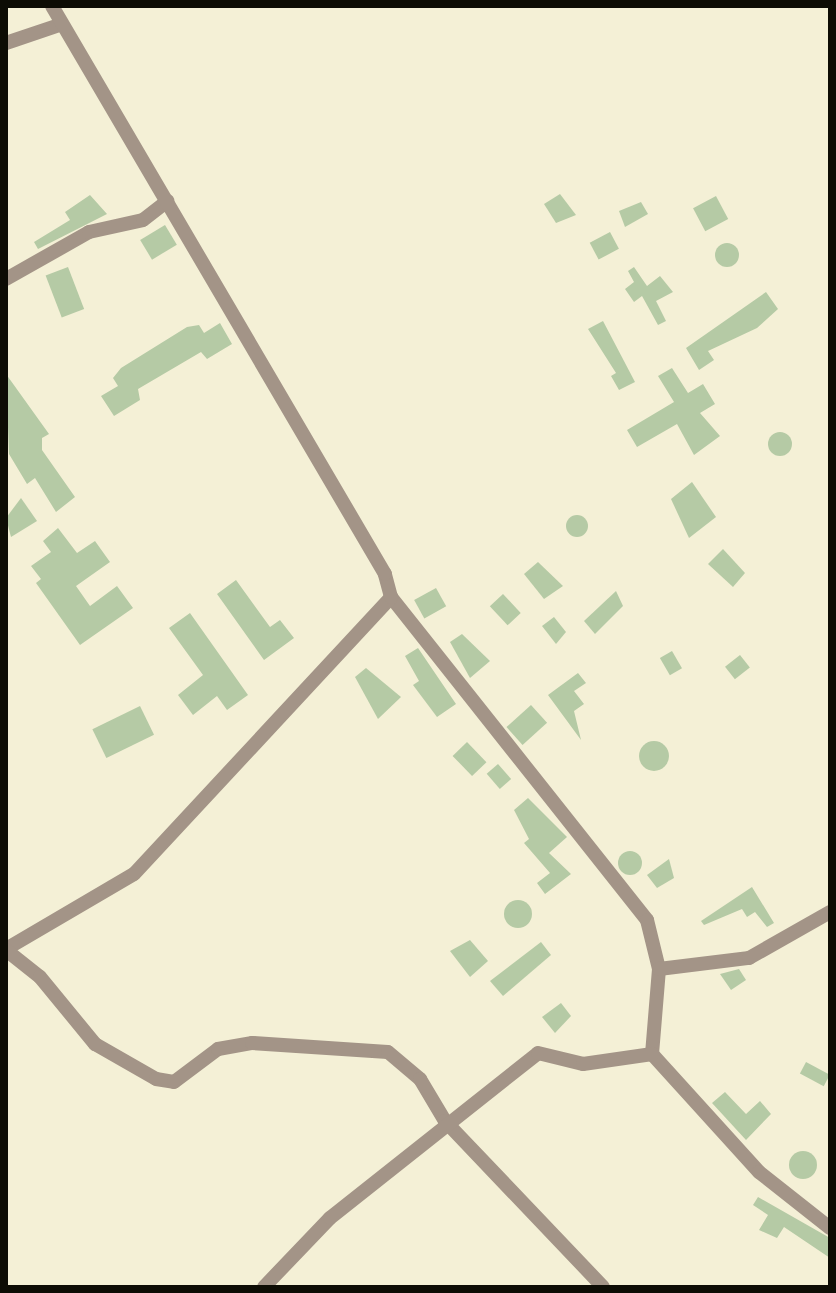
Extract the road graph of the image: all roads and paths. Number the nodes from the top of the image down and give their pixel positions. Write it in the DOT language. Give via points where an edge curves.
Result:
graph roads {
  1 [pos="52,6"];
  2 [pos="62,24"];
  3 [pos="6,43"];
  4 [pos="167,201"];
  5 [pos="6,279"];
  6 [pos="391,597"];
  7 [pos="830,912"];
  8 [pos="6,949"];
  9 [pos="659,969"];
  10 [pos="652,1054"];
  11 [pos="445,1121"];
  12 [pos="830,1228"];
  13 [pos="264,1287"];
  14 [pos="603,1287"];
  1 -- 2 [label="street"];
  2 -- 3 [label="street"];
  2 -- 4 [label="street"];
  4 -- 5 [label="street" via="143,220 89,232"];
  4 -- 6 [label="street" via="385,574"];
  6 -- 8 [label="street" via="134,874"];
  6 -- 9 [label="street" via="647,920"];
  7 -- 9 [label="street" via="749,958"];
  8 -- 11 [label="street" via="40,977 95,1044 156,1079 174,1082 218,1049 252,1043 388,1052 420,1079"];
  9 -- 10 [label="street"];
  10 -- 11 [label="street" via="583,1064 538,1053"];
  10 -- 12 [label="street" via="759,1172"];
  11 -- 13 [label="street" via="330,1218"];
  11 -- 14 [label="street"];
}
